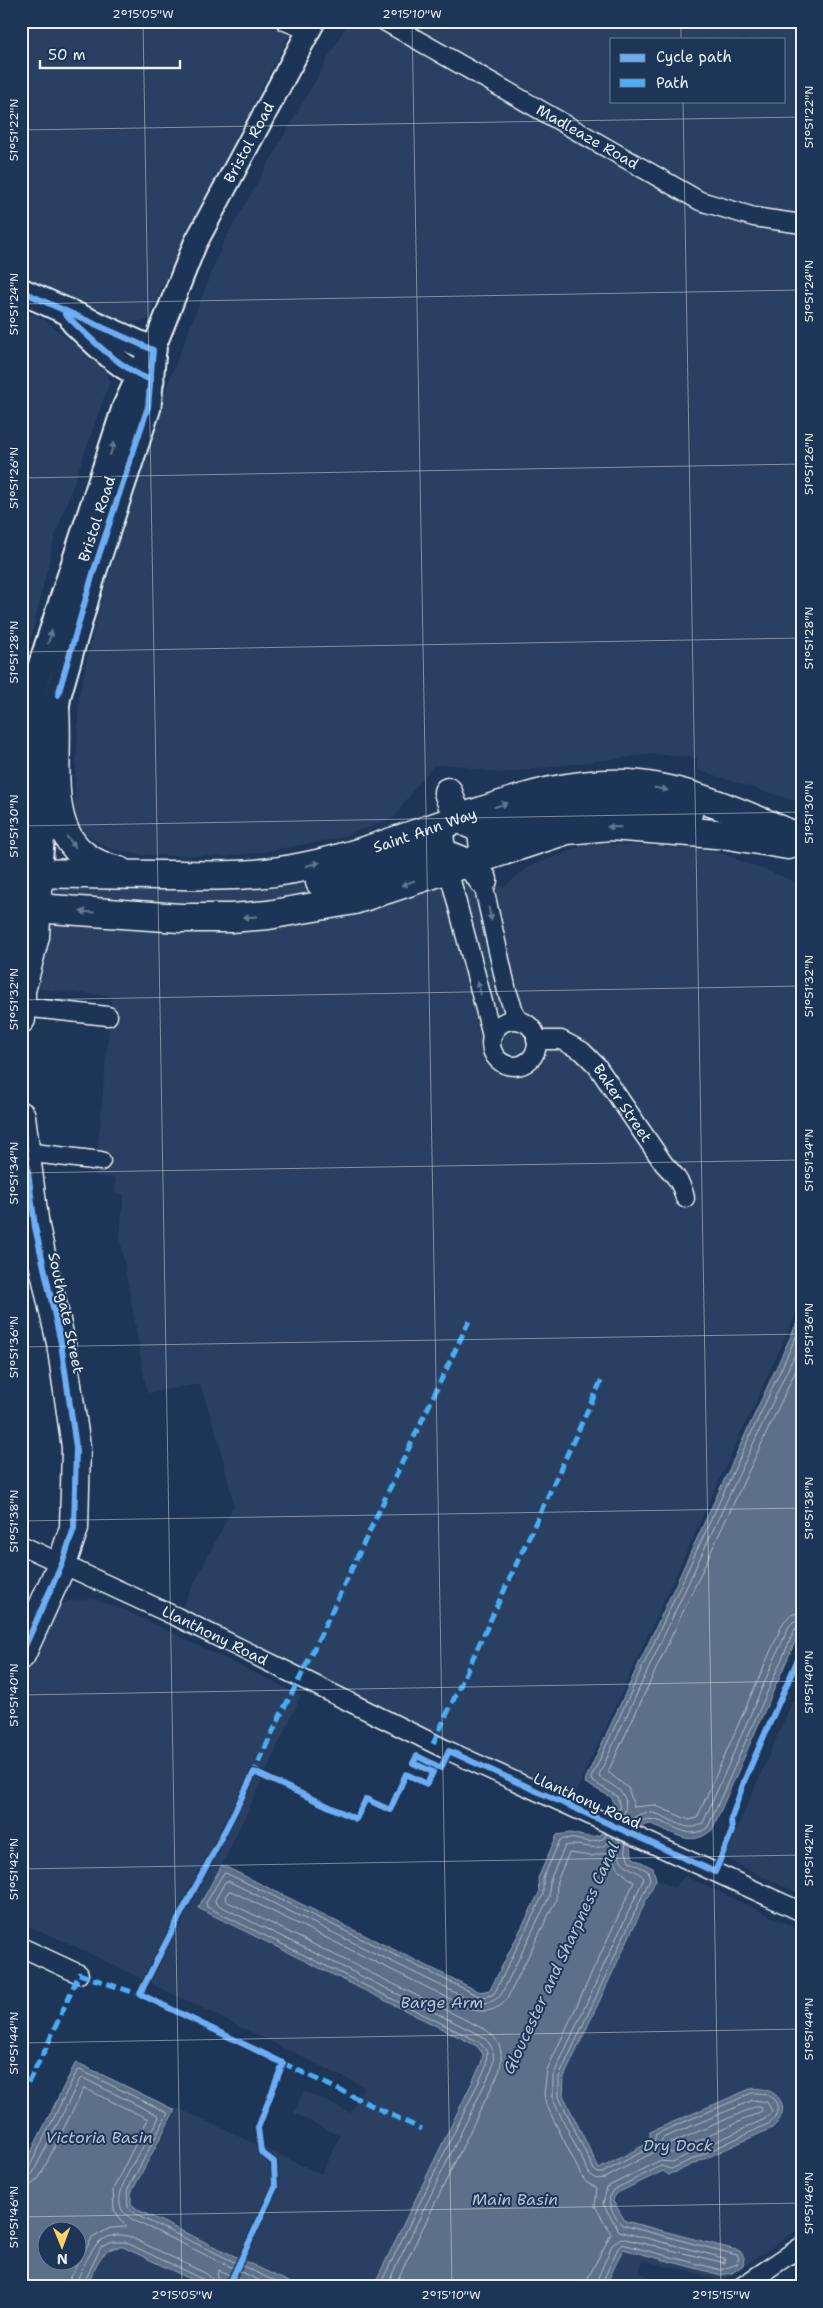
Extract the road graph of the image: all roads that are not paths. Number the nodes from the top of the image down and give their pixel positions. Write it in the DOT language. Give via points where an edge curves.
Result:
graph roads {
  1 [pos="285,21"];
  2 [pos="384,21"];
  3 [pos="311,26"];
  4 [pos="802,224"];
  5 [pos="21,290"];
  6 [pos="58,307"];
  7 [pos="153,350"];
  8 [pos="145,379"];
  9 [pos="30,676"];
  10 [pos="56,702"];
  11 [pos="21,734"];
  12 [pos="448,792"];
  13 [pos="463,820"];
  14 [pos="797,844"];
  15 [pos="465,865"];
  16 [pos="143,875"];
  17 [pos="27,887"];
  18 [pos="21,986"];
  19 [pos="22,1007"];
  20 [pos="108,1016"];
  21 [pos="21,1019"];
  22 [pos="517,1020"];
  23 [pos="492,1036"];
  24 [pos="536,1040"];
  25 [pos="21,1116"];
  26 [pos="25,1152"];
  27 [pos="101,1161"];
  28 [pos="25,1181"];
  29 [pos="685,1198"];
  30 [pos="21,1546"];
  31 [pos="62,1564"];
  32 [pos="21,1655"];
  33 [pos="802,1912"];
  34 [pos="21,1947"];
  35 [pos="80,1974"];
  36 [pos="802,2246"];
  37 [pos="741,2287"];
  1 -- 3 [label="street"];
  2 -- 4 [label="street, Madleaze Road" via="700,201 754,217"];
  3 -- 7 [label="street, Bristol Road" via="195,244"];
  5 -- 6 [label="main road"];
  6 -- 7 [label="main road"];
  6 -- 8 [label="main road" via="87,335"];
  7 -- 8 [label="main road, Bristol Road"];
  9 -- 8 [label="main road, Bristol Road, one-way" via="125,408"];
  8 -- 10 [label="main road, Bristol Road" via="148,408 94,570"];
  9 -- 11 [label="main road, Bristol Road"];
  10 -- 16 [label="main road, one-way" via="55,792 65,834 71,844 93,861"];
  10 -- 17 [label="main road" via="40,728 32,769"];
  12 -- 13 [label="main road"];
  13 -- 14 [label="main road, Saint Ann Way" via="525,797 569,786 631,784 691,796"];
  13 -- 15 [label="street"];
  13 -- 15 [label="street"];
  16 -- 13 [label="main road, Saint Ann Way, one-way" via="244,876 302,867"];
  14 -- 15 [label="main road, Saint Ann Way, one-way" via="729,834 610,826 567,830"];
  15 -- 16 [label="main road" via="427,853 335,879 293,886 216,888"];
  15 -- 17 [label="main road, Saint Ann Way, one-way" via="354,900 268,916 231,918 180,918"];
  15 -- 22 [label="street, one-way"];
  23 -- 15 [label="street, one-way"];
  16 -- 17 [label="main road, Saint Ann Way"];
  17 -- 18 [label="main road" via="35,936"];
  18 -- 19 [label="main road"];
  19 -- 20 [label="street"];
  19 -- 21 [label="main road"];
  22 -- 23 [label="street" via="502,1023"];
  22 -- 24 [label="street" via="529,1026"];
  23 -- 24 [label="street" via="490,1044 494,1056 507,1065 515,1066 530,1060"];
  24 -- 29 [label="street, Baker Street" via="561,1040 582,1051 597,1066 683,1187"];
  25 -- 26 [label="main road, Southgate Street"];
  26 -- 27 [label="street"];
  26 -- 28 [label="main road, Southgate Street"];
  28 -- 31 [label="main road, Southgate Street" via="61,1343 76,1446 74,1528"];
  30 -- 31 [label="street, Llanthony Road"];
  31 -- 32 [label="main road, Southgate Street"];
  31 -- 33 [label="street, Llanthony Road" via="433,1744"];
  34 -- 35 [label="street"];
  36 -- 37 [label="street"];
}
